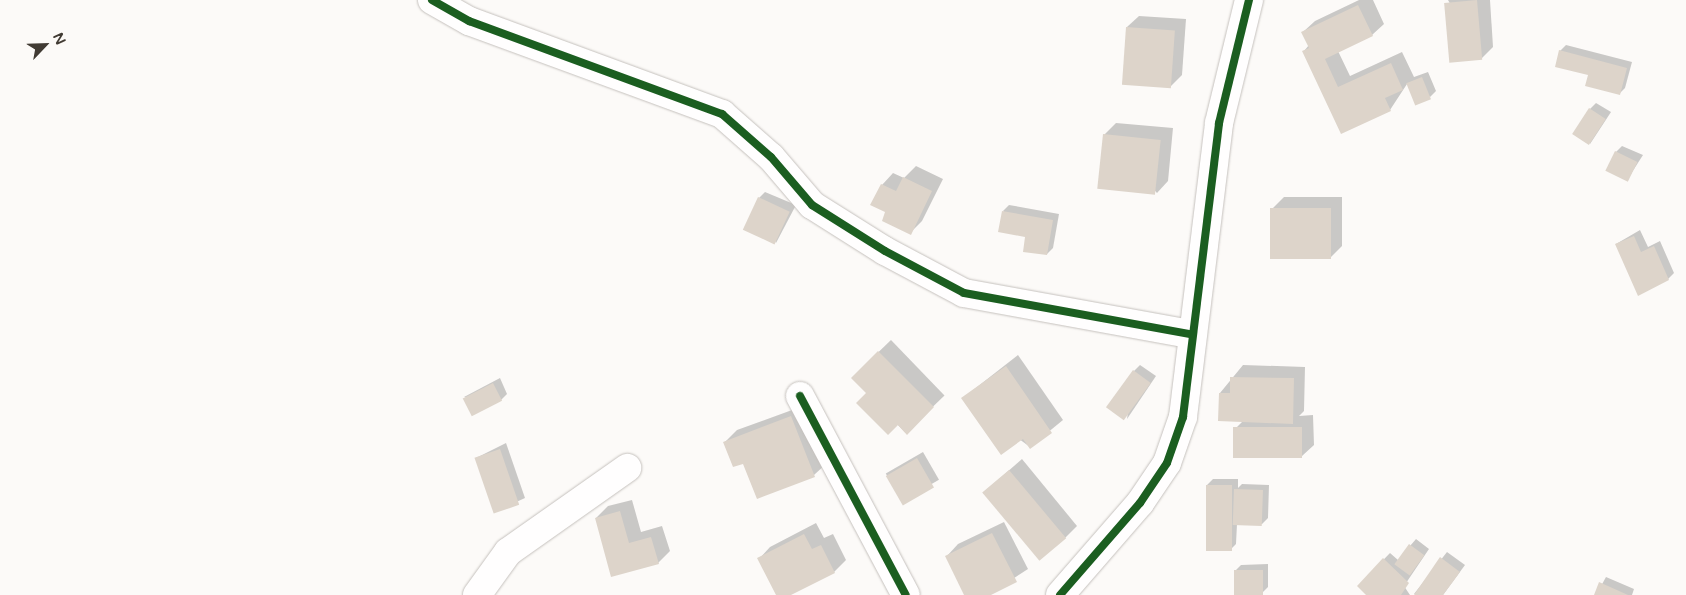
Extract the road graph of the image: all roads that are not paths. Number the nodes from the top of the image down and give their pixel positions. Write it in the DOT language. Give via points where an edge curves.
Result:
graph roads {
  1 [pos="432,0"];
  2 [pos="1249,0"];
  3 [pos="1190,334"];
  4 [pos="800,396"];
  5 [pos="626,468"];
  6 [pos="477,595"];
  7 [pos="906,595"];
  8 [pos="1060,595"];
  1 -- 3 [label="street" via="469,22 722,114 771,157 812,205 885,252 964,293"];
  2 -- 3 [label="street" via="1219,123"];
  3 -- 8 [label="street" via="1183,418 1166,463 1140,503"];
  4 -- 7 [label="street"];
  5 -- 6 [label="street" via="508,552"];
}
